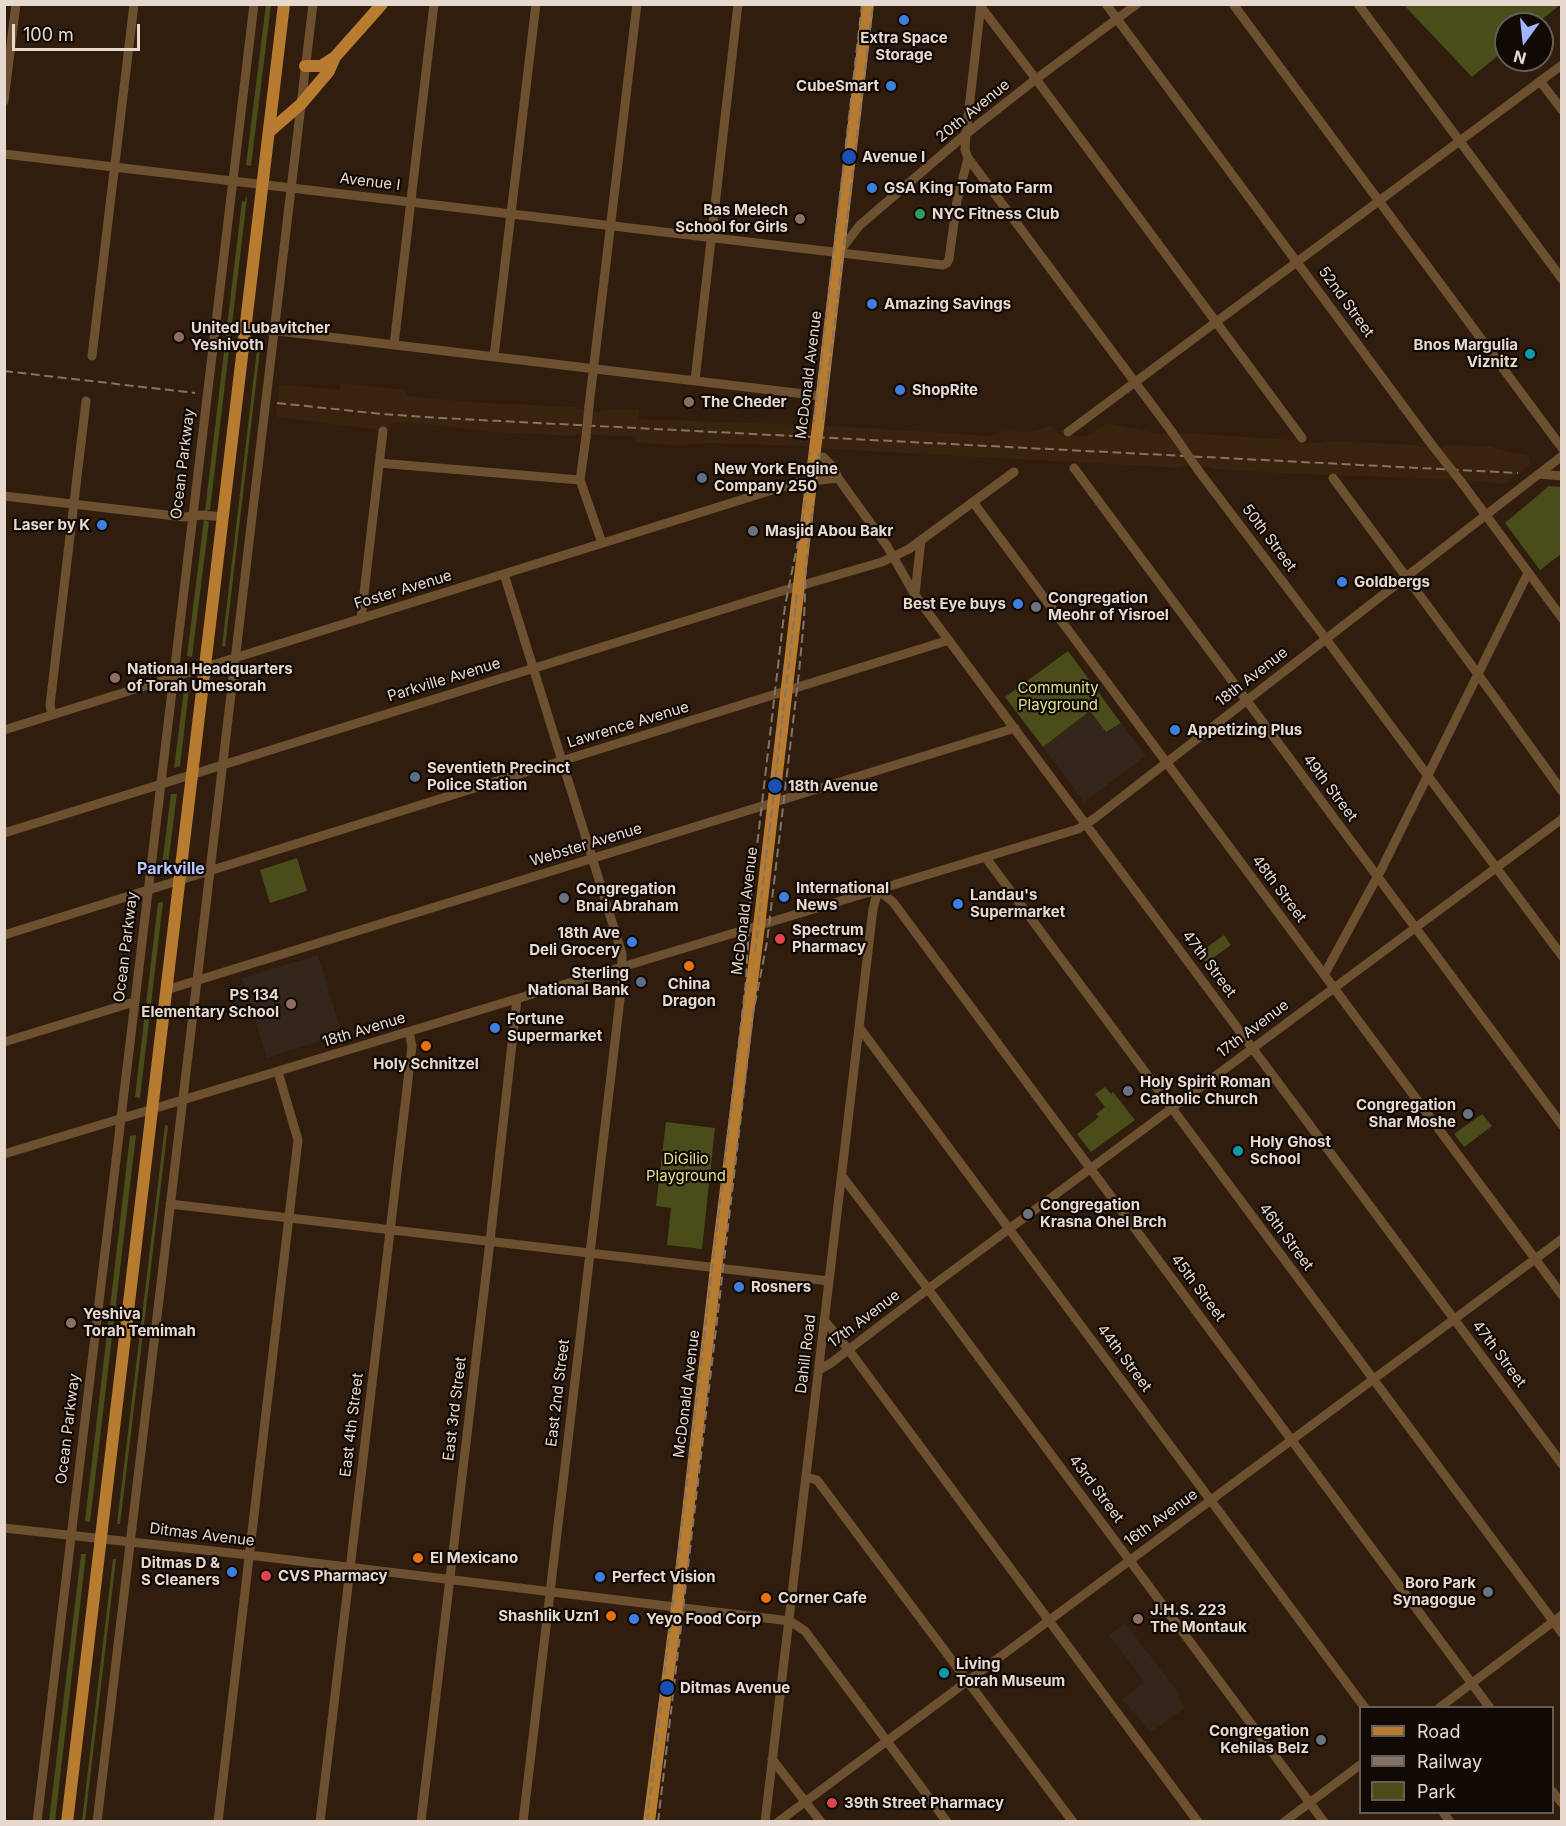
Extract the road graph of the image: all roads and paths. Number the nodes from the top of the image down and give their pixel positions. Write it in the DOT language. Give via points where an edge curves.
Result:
graph roads {
  1 [pos="16,4"];
  2 [pos="134,4"];
  3 [pos="254,4"];
  4 [pos="284,4"];
  5 [pos="313,4"];
  6 [pos="382,4"];
  7 [pos="434,4"];
  8 [pos="536,4"];
  9 [pos="637,4"];
  10 [pos="738,4"];
  11 [pos="868,4"];
  12 [pos="1106,4"];
  13 [pos="1137,4"];
  14 [pos="1233,4"];
  15 [pos="1358,4"];
  16 [pos="981,6"];
  17 [pos="1117,19"];
  18 [pos="335,57"];
  19 [pos="1562,65"];
  20 [pos="305,66"];
  21 [pos="1036,79"];
  22 [pos="1540,81"];
  23 [pos="4,101"];
  24 [pos="301,104"];
  25 [pos="1562,110"];
  26 [pos="269,132"];
  27 [pos="966,134"];
  28 [pos="1460,141"];
  29 [pos="4,154"];
  30 [pos="968,158"];
  31 [pos="115,167"];
  32 [pos="232,181"];
  33 [pos="262,184"];
  34 [pos="291,188"];
  35 [pos="410,201"];
  36 [pos="1379,201"];
  37 [pos="510,213"];
  38 [pos="611,225"];
  39 [pos="711,237"];
  40 [pos="839,252"];
  41 [pos="1297,261"];
  42 [pos="1562,279"];
  43 [pos="1216,322"];
  44 [pos="245,327"];
  45 [pos="275,330"];
  46 [pos="394,345"];
  47 [pos="92,356"];
  48 [pos="494,356"];
  49 [pos="594,368"];
  50 [pos="695,380"];
  51 [pos="1135,382"];
  52 [pos="821,396"];
  53 [pos="86,401"];
  54 [pos="384,431"];
  55 [pos="1068,432"];
  56 [pos="1302,438"];
  57 [pos="1562,448"];
  58 [pos="814,453"];
  59 [pos="1562,456"];
  60 [pos="379,463"];
  61 [pos="1074,468"];
  62 [pos="1014,472"];
  63 [pos="1539,474"];
  64 [pos="1562,476"];
  65 [pos="838,478"];
  66 [pos="1333,478"];
  67 [pos="580,480"];
  68 [pos="811,481"];
  69 [pos="4,496"];
  70 [pos="973,502"];
  71 [pos="74,504"];
  72 [pos="1486,515"];
  73 [pos="192,516"];
  74 [pos="223,517"];
  75 [pos="921,540"];
  76 [pos="602,543"];
  77 [pos="893,556"];
  78 [pos="1528,573"];
  79 [pos="504,574"];
  80 [pos="1406,577"];
  81 [pos="798,587"];
  82 [pos="915,595"];
  83 [pos="1562,618"];
  84 [pos="361,619"];
  85 [pos="1326,639"];
  86 [pos="949,640"];
  87 [pos="236,658"];
  88 [pos="205,668"];
  89 [pos="533,669"];
  90 [pos="1478,674"];
  91 [pos="173,677"];
  92 [pos="787,692"];
  93 [pos="1246,701"];
  94 [pos="52,715"];
  95 [pos="1015,728"];
  96 [pos="4,730"];
  97 [pos="561,761"];
  98 [pos="1166,763"];
  99 [pos="223,765"];
  100 [pos="192,775"];
  101 [pos="1428,776"];
  102 [pos="160,785"];
  103 [pos="1562,791"];
  104 [pos="773,804"];
  105 [pos="1562,819"];
  106 [pos="1086,824"];
  107 [pos="4,833"];
  108 [pos="986,858"];
  109 [pos="592,859"];
  110 [pos="1496,867"];
  111 [pos="211,871"];
  112 [pos="1377,878"];
  113 [pos="179,881"];
  114 [pos="879,890"];
  115 [pos="147,891"];
  116 [pos="759,926"];
  117 [pos="1415,927"];
  118 [pos="4,935"];
  119 [pos="1562,956"];
  120 [pos="622,968"];
  121 [pos="1324,975"];
  122 [pos="198,981"];
  123 [pos="1334,988"];
  124 [pos="166,990"];
  125 [pos="517,999"];
  126 [pos="134,1002"];
  127 [pos="859,1027"];
  128 [pos="409,1032"];
  129 [pos="4,1042"];
  130 [pos="1253,1048"];
  131 [pos="278,1072"];
  132 [pos="183,1100"];
  133 [pos="1172,1108"];
  134 [pos="152,1110"];
  135 [pos="121,1119"];
  136 [pos="1562,1125"];
  137 [pos="4,1155"];
  138 [pos="1090,1168"];
  139 [pos="842,1176"];
  140 [pos="170,1204"];
  141 [pos="290,1217"];
  142 [pos="390,1229"];
  143 [pos="1010,1229"];
  144 [pos="1562,1239"];
  145 [pos="490,1240"];
  146 [pos="590,1253"];
  147 [pos="1535,1259"];
  148 [pos="716,1268"];
  149 [pos="829,1281"];
  150 [pos="928,1289"];
  151 [pos="1562,1295"];
  152 [pos="1454,1319"];
  153 [pos="825,1321"];
  154 [pos="848,1350"];
  155 [pos="819,1370"];
  156 [pos="1373,1379"];
  157 [pos="1291,1440"];
  158 [pos="1562,1464"];
  159 [pos="806,1477"];
  160 [pos="1211,1500"];
  161 [pos="4,1528"];
  162 [pos="70,1536"];
  163 [pos="101,1539"];
  164 [pos="131,1542"];
  165 [pos="249,1556"];
  166 [pos="1130,1559"];
  167 [pos="350,1567"];
  168 [pos="450,1580"];
  169 [pos="550,1591"];
  170 [pos="677,1607"];
  171 [pos="1562,1616"];
  172 [pos="1048,1620"];
  173 [pos="790,1621"];
  174 [pos="1553,1622"];
  175 [pos="1562,1634"];
  176 [pos="968,1680"];
  177 [pos="1472,1683"];
  178 [pos="1364,1706"];
  179 [pos="1439,1706"];
  180 [pos="1489,1706"];
  181 [pos="886,1740"];
  182 [pos="772,1759"];
  183 [pos="1359,1766"];
  184 [pos="805,1801"];
  185 [pos="1310,1802"];
  186 [pos="37,1821"];
  187 [pos="68,1821"];
  188 [pos="97,1821"];
  189 [pos="218,1821"];
  190 [pos="320,1821"];
  191 [pos="421,1821"];
  192 [pos="523,1821"];
  193 [pos="649,1821"];
  194 [pos="765,1821"];
  195 [pos="778,1821"];
  196 [pos="820,1821"];
  197 [pos="947,1821"];
  198 [pos="1073,1821"];
  199 [pos="1198,1821"];
  200 [pos="1284,1821"];
  201 [pos="1324,1821"];
  1 -- 23 [label="street"];
  2 -- 31 [label="street"];
  3 -- 32 [label="street, Ocean Parkway"];
  4 -- 26 [label="main road"];
  5 -- 20 [label="street"];
  6 -- 18 [label="main road"];
  7 -- 35 [label="street"];
  8 -- 37 [label="street"];
  9 -- 38 [label="street"];
  10 -- 39 [label="street"];
  11 -- 40 [label="main road, McDonald Avenue"];
  12 -- 17 [label="street, 52nd Street"];
  13 -- 17 [label="street, 20th Avenue"];
  14 -- 36 [label="street"];
  15 -- 28 [label="street"];
  16 -- 21 [label="street"];
  16 -- 27 [label="street"];
  17 -- 21 [label="street, 20th Avenue"];
  17 -- 41 [label="street, 52nd Street"];
  18 -- 20 [label="main road" via="321,66"];
  18 -- 24 [label="main road" via="329,71"];
  19 -- 22 [label="street"];
  20 -- 24 [label="street"];
  21 -- 27 [label="street, 20th Avenue"];
  21 -- 43 [label="street"];
  22 -- 25 [label="street"];
  22 -- 28 [label="street"];
  24 -- 26 [label="main road"];
  24 -- 34 [label="street"];
  26 -- 33 [label="main road"];
  27 -- 30 [label="street"];
  27 -- 40 [label="street, 20th Avenue" via="860,225"];
  28 -- 36 [label="street"];
  28 -- 42 [label="street"];
  29 -- 31 [label="street, Avenue I"];
  30 -- 40 [label="street, Avenue I" via="947,263"];
  30 -- 51 [label="street, 50th Street"];
  31 -- 32 [label="street, Avenue I"];
  31 -- 47 [label="street"];
  32 -- 33 [label="street, Avenue I"];
  32 -- 73 [label="street, Ocean Parkway"];
  33 -- 34 [label="street, Avenue I"];
  33 -- 44 [label="main road"];
  34 -- 35 [label="street, Avenue I"];
  34 -- 45 [label="street"];
  35 -- 37 [label="street, Avenue I"];
  35 -- 46 [label="street"];
  36 -- 41 [label="street"];
  36 -- 57 [label="street"];
  37 -- 38 [label="street, Avenue I"];
  37 -- 48 [label="street"];
  38 -- 39 [label="street, Avenue I"];
  38 -- 49 [label="street"];
  39 -- 40 [label="street, Avenue I"];
  39 -- 50 [label="street"];
  40 -- 52 [label="main road, McDonald Avenue"];
  41 -- 43 [label="street"];
  41 -- 72 [label="street, 52nd Street, bridge"];
  43 -- 51 [label="street"];
  43 -- 56 [label="street"];
  44 -- 45 [label="street"];
  44 -- 74 [label="main road"];
  45 -- 46 [label="street"];
  45 -- 87 [label="street"];
  46 -- 48 [label="street"];
  48 -- 49 [label="street"];
  49 -- 50 [label="street"];
  49 -- 67 [label="street, bridge"];
  50 -- 52 [label="street"];
  51 -- 55 [label="street"];
  51 -- 85 [label="street, 50th Street, bridge"];
  52 -- 58 [label="main road, McDonald Avenue, bridge"];
  53 -- 71 [label="street"];
  54 -- 60 [label="street"];
  58 -- 65 [label="street, 47th Street" via="829,462"];
  58 -- 68 [label="main road, McDonald Avenue"];
  59 -- 63 [label="street, 18th Avenue"];
  60 -- 67 [label="street"];
  60 -- 84 [label="street"];
  61 -- 93 [label="street, 49th Street"];
  62 -- 70 [label="street, Parkville Avenue"];
  63 -- 64 [label="street"];
  63 -- 72 [label="street, 18th Avenue"];
  65 -- 68 [label="street"];
  65 -- 77 [label="street, 47th Street"];
  66 -- 80 [label="street"];
  67 -- 76 [label="street"];
  68 -- 76 [label="street, Foster Avenue"];
  68 -- 81 [label="main road, McDonald Avenue"];
  69 -- 71 [label="street"];
  70 -- 75 [label="street, Parkville Avenue"];
  70 -- 98 [label="street, 48th Street"];
  71 -- 73 [label="street"];
  71 -- 94 [label="street" via="50,705"];
  72 -- 78 [label="street, 52nd Street"];
  72 -- 80 [label="street, 18th Avenue"];
  73 -- 74 [label="street"];
  73 -- 91 [label="street, Ocean Parkway"];
  74 -- 88 [label="main road"];
  75 -- 77 [label="street, Parkville Avenue"];
  75 -- 82 [label="street"];
  76 -- 79 [label="street, Foster Avenue"];
  77 -- 81 [label="street, Parkville Avenue"];
  77 -- 82 [label="street, 47th Street"];
  78 -- 83 [label="street, 52nd Street"];
  78 -- 90 [label="street"];
  79 -- 84 [label="street, Foster Avenue"];
  79 -- 89 [label="street, East 2nd Street"];
  80 -- 85 [label="street, 18th Avenue"];
  80 -- 90 [label="street"];
  81 -- 89 [label="street, Parkville Avenue"];
  81 -- 92 [label="main road, McDonald Avenue"];
  82 -- 86 [label="street, 47th Street"];
  84 -- 87 [label="street, Foster Avenue"];
  85 -- 93 [label="street, 18th Avenue"];
  85 -- 101 [label="street, 50th Street"];
  86 -- 92 [label="street, Lawrence Avenue"];
  86 -- 95 [label="street, 47th Street"];
  87 -- 88 [label="street, Foster Avenue"];
  87 -- 99 [label="street"];
  88 -- 91 [label="street, Foster Avenue"];
  88 -- 100 [label="main road"];
  89 -- 97 [label="street, East 2nd Street"];
  89 -- 99 [label="street, Parkville Avenue"];
  90 -- 101 [label="street"];
  90 -- 103 [label="street"];
  91 -- 94 [label="street, Foster Avenue"];
  91 -- 102 [label="street, Ocean Parkway"];
  92 -- 97 [label="street, Lawrence Avenue"];
  92 -- 104 [label="main road, McDonald Avenue"];
  93 -- 98 [label="street, 18th Avenue"];
  93 -- 112 [label="street, 49th Street"];
  94 -- 96 [label="street, Foster Avenue"];
  95 -- 104 [label="street, Webster Avenue"];
  95 -- 106 [label="street, 47th Street"];
  97 -- 109 [label="street, East 2nd Street"];
  97 -- 111 [label="street, Lawrence Avenue"];
  98 -- 106 [label="street, 18th Avenue"];
  98 -- 121 [label="street, 48th Street"];
  99 -- 100 [label="street, Parkville Avenue"];
  99 -- 111 [label="street"];
  100 -- 102 [label="street, Parkville Avenue"];
  100 -- 113 [label="main road"];
  101 -- 110 [label="street, 50th Street"];
  101 -- 112 [label="street"];
  102 -- 107 [label="street, Parkville Avenue"];
  102 -- 115 [label="street, Ocean Parkway"];
  104 -- 109 [label="street, Webster Avenue"];
  104 -- 116 [label="main road, McDonald Avenue"];
  105 -- 110 [label="street, 17th Avenue"];
  106 -- 108 [label="street, 18th Avenue"];
  106 -- 130 [label="street, 47th Street"];
  108 -- 114 [label="street, 18th Avenue"];
  108 -- 133 [label="street, 46th Street"];
  109 -- 120 [label="street, East 2nd Street" via="622,954"];
  109 -- 122 [label="street, Webster Avenue"];
  110 -- 117 [label="street, 17th Avenue"];
  110 -- 119 [label="street, 50th Street"];
  111 -- 113 [label="street, Lawrence Avenue"];
  111 -- 122 [label="street"];
  112 -- 117 [label="street, 49th Street"];
  112 -- 121 [label="street"];
  113 -- 115 [label="street, Lawrence Avenue"];
  113 -- 124 [label="main road"];
  114 -- 116 [label="street, 18th Avenue"];
  114 -- 127 [label="street, Dahill Road" via="873,909"];
  114 -- 138 [label="street, 45th Street" via="893,902"];
  115 -- 118 [label="street, Lawrence Avenue"];
  115 -- 126 [label="street, Ocean Parkway"];
  116 -- 120 [label="street, 18th Avenue"];
  116 -- 148 [label="main road, McDonald Avenue"];
  117 -- 123 [label="street, 17th Avenue"];
  117 -- 136 [label="street, 49th Street"];
  120 -- 125 [label="street, 18th Avenue"];
  120 -- 146 [label="street, East 2nd Street"];
  121 -- 123 [label="street, 48th Street"];
  122 -- 124 [label="street, Webster Avenue"];
  122 -- 132 [label="street"];
  123 -- 130 [label="street, 17th Avenue"];
  123 -- 147 [label="street, 48th Street"];
  124 -- 134 [label="main road"];
  125 -- 128 [label="street, 18th Avenue"];
  125 -- 145 [label="street, East 3rd Street"];
  126 -- 129 [label="street"];
  126 -- 135 [label="street, Ocean Parkway"];
  127 -- 139 [label="street, Dahill Road"];
  127 -- 143 [label="street, 44th Street"];
  128 -- 131 [label="street, 18th Avenue"];
  128 -- 142 [label="street, East 4th Street" via="412,1046"];
  130 -- 133 [label="street, 17th Avenue"];
  130 -- 152 [label="street, 47th Street"];
  131 -- 132 [label="street, 18th Avenue"];
  131 -- 141 [label="street" via="298,1140"];
  132 -- 134 [label="street, 18th Avenue"];
  132 -- 140 [label="street"];
  133 -- 138 [label="street, 17th Avenue"];
  133 -- 156 [label="street, 46th Street"];
  134 -- 135 [label="street, 18th Avenue"];
  134 -- 163 [label="main road"];
  135 -- 137 [label="street, 18th Avenue"];
  135 -- 162 [label="street, Ocean Parkway"];
  138 -- 143 [label="street, 17th Avenue"];
  138 -- 157 [label="street, 45th Street"];
  139 -- 149 [label="street, Dahill Road"];
  139 -- 150 [label="street, 43rd Street"];
  140 -- 141 [label="street"];
  140 -- 164 [label="street"];
  141 -- 142 [label="street"];
  141 -- 165 [label="street"];
  142 -- 145 [label="street"];
  142 -- 167 [label="street, East 4th Street"];
  143 -- 150 [label="street, 17th Avenue"];
  143 -- 160 [label="street, 44th Street"];
  144 -- 147 [label="street, 16th Avenue"];
  145 -- 146 [label="street"];
  145 -- 168 [label="street, East 3rd Street"];
  146 -- 148 [label="street"];
  146 -- 169 [label="street, East 2nd Street"];
  147 -- 151 [label="street, 48th Street"];
  147 -- 152 [label="street, 16th Avenue"];
  148 -- 149 [label="street"];
  148 -- 170 [label="main road, McDonald Avenue"];
  149 -- 153 [label="street, Dahill Road"];
  150 -- 154 [label="street, 17th Avenue"];
  150 -- 166 [label="street, 43rd Street"];
  152 -- 156 [label="street, 16th Avenue"];
  152 -- 158 [label="street, 47th Street"];
  153 -- 154 [label="street"];
  153 -- 155 [label="street, Dahill Road"];
  154 -- 155 [label="street, 17th Avenue"];
  154 -- 172 [label="street"];
  155 -- 159 [label="street, Dahill Road"];
  156 -- 157 [label="street, 16th Avenue"];
  156 -- 174 [label="street, 46th Street"];
  157 -- 160 [label="street, 16th Avenue"];
  157 -- 177 [label="street, 45th Street"];
  159 -- 173 [label="street, Dahill Road"];
  159 -- 176 [label="street" via="818,1480"];
  160 -- 166 [label="street, 16th Avenue"];
  160 -- 178 [label="street, 44th Street"];
  161 -- 162 [label="street, Ditmas Avenue"];
  162 -- 163 [label="street, Ditmas Avenue"];
  162 -- 186 [label="street, Ocean Parkway"];
  163 -- 164 [label="street, Ditmas Avenue"];
  163 -- 187 [label="main road"];
  164 -- 165 [label="street, Ditmas Avenue"];
  164 -- 188 [label="street"];
  165 -- 167 [label="street, Ditmas Avenue"];
  165 -- 189 [label="street"];
  166 -- 172 [label="street, 16th Avenue"];
  166 -- 185 [label="street, 43rd Street"];
  167 -- 168 [label="street, Ditmas Avenue"];
  167 -- 190 [label="street, East 4th Street"];
  168 -- 169 [label="street, Ditmas Avenue"];
  168 -- 191 [label="street, East 3rd Street"];
  169 -- 170 [label="street, Ditmas Avenue"];
  169 -- 192 [label="street, East 2nd Street"];
  170 -- 173 [label="street, Ditmas Avenue"];
  170 -- 193 [label="main road, McDonald Avenue"];
  171 -- 174 [label="street"];
  172 -- 176 [label="street, 16th Avenue"];
  172 -- 199 [label="street"];
  173 -- 181 [label="street" via="805,1631"];
  173 -- 182 [label="street, Dahill Road"];
  174 -- 175 [label="street, 46th Street"];
  174 -- 177 [label="street"];
  176 -- 181 [label="street, 16th Avenue"];
  176 -- 198 [label="street"];
  177 -- 179 [label="street"];
  177 -- 180 [label="street, 45th Street"];
  181 -- 184 [label="street, 16th Avenue"];
  181 -- 197 [label="street"];
  182 -- 184 [label="street"];
  182 -- 194 [label="street, Dahill Road"];
  183 -- 185 [label="street"];
  184 -- 195 [label="street, 16th Avenue"];
  184 -- 196 [label="street"];
  185 -- 200 [label="street"];
  185 -- 201 [label="street, 43rd Street"];
}
